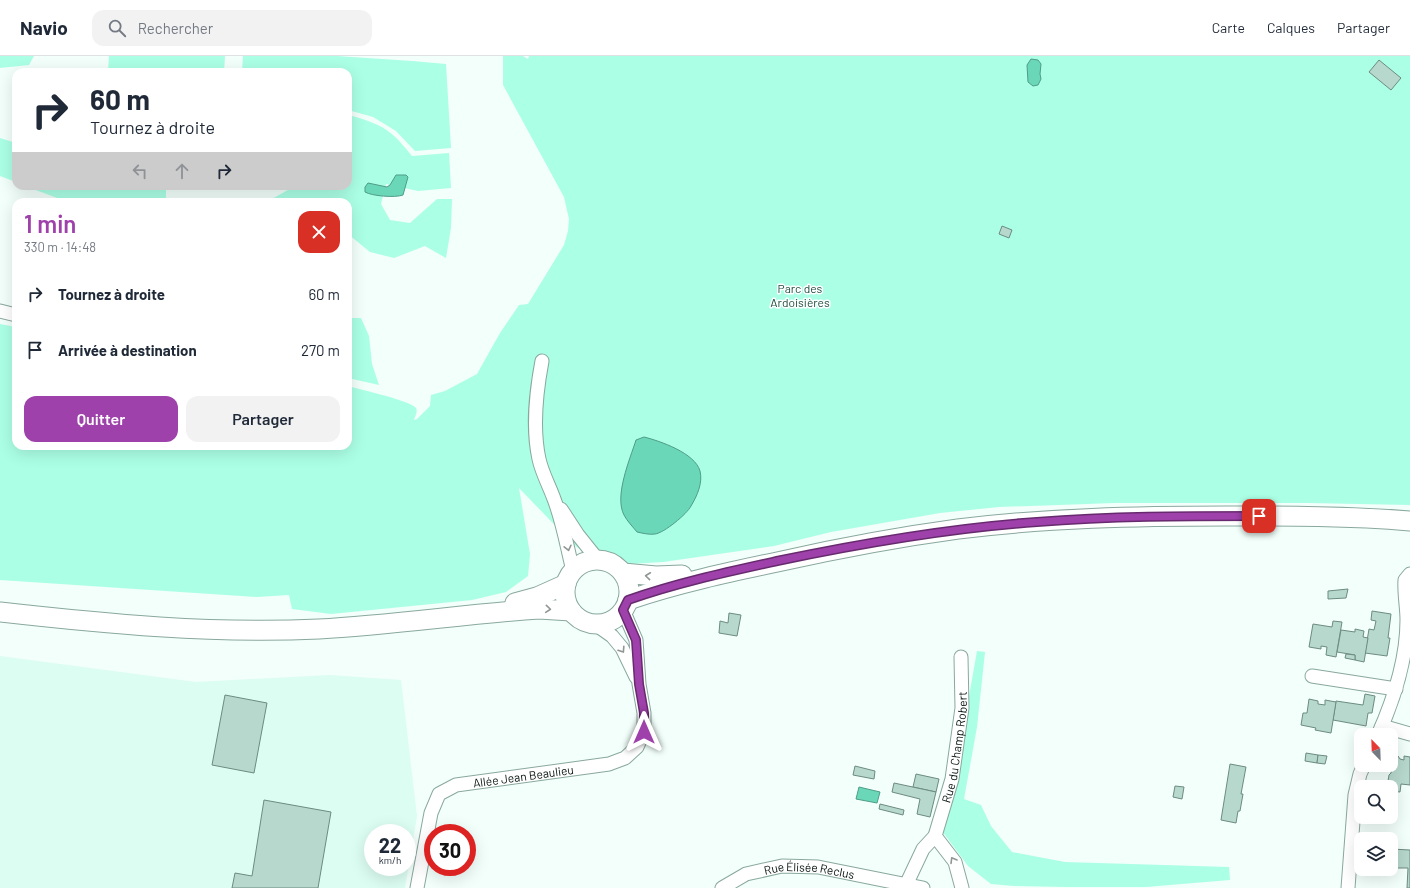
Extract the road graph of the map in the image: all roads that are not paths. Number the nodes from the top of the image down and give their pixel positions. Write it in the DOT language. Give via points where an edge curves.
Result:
graph roads {
  1 [pos="0,311"];
  2 [pos="12,314"];
  3 [pos="542,361"];
  4 [pos="554,500"];
  5 [pos="1410,521"];
  6 [pos="598,560"];
  7 [pos="729,572"];
  8 [pos="623,573"];
  9 [pos="569,577"];
  10 [pos="1407,579"];
  11 [pos="625,605"];
  12 [pos="571,611"];
  13 [pos="0,612"];
  14 [pos="481,613"];
  15 [pos="595,624"];
  16 [pos="961,657"];
  17 [pos="1312,676"];
  18 [pos="639,684"];
  19 [pos="1396,690"];
  20 [pos="1381,728"];
  21 [pos="1398,731"];
  22 [pos="1410,734"];
  23 [pos="1361,772"];
  24 [pos="935,836"];
  25 [pos="906,884"];
  26 [pos="417,888"];
  27 [pos="722,888"];
  28 [pos="923,888"];
  29 [pos="962,888"];
  30 [pos="1348,888"];
  1 -- 2 [label="street"];
  3 -- 4 [label="street" via="535,411 536,441 539,459"];
  4 -- 6 [label="street"];
  4 -- 9 [label="street, one-way"];
  5 -- 7 [label="main road" via="1275,516 1073,519 958,530 871,543"];
  6 -- 8 [label="main road" via="616,566"];
  6 -- 9 [label="main road" via="580,564"];
  7 -- 8 [label="main road, one-way" via="656,576"];
  7 -- 11 [label="main road" via="657,590"];
  8 -- 11 [label="main road" via="629,590"];
  9 -- 12 [label="main road" via="566,598"];
  9 -- 14 [label="main road" via="537,597"];
  10 -- 19 [label="street" via="1407,620 1403,659"];
  11 -- 15 [label="main road" via="616,617"];
  11 -- 18 [label="street, Allée Jean Beaulieu" via="636,640"];
  14 -- 12 [label="main road, one-way" via="539,609"];
  12 -- 15 [label="main road" via="578,618"];
  13 -- 14 [label="main road" via="138,626 242,630 351,626"];
  15 -- 18 [label="street, Allée Jean Beaulieu, one-way" via="612,636 622,648"];
  16 -- 24 [label="street, Rue du Champ Robert" via="962,708 952,780"];
  17 -- 19 [label="street"];
  18 -- 26 [label="street, Allée Jean Beaulieu" via="644,732 637,747 625,758 609,764 456,785 439,794 431,813"];
  19 -- 20 [label="street"];
  21 -- 22 [label="street"];
  23 -- 30 [label="street" via="1355,795"];
  24 -- 25 [label="street, Rue du Champ Robert" via="923,849"];
  29 -- 24 [label="street, one-way" via="955,862"];
  25 -- 27 [label="street, Rue Élisée Reclus" via="818,867 782,866 746,874"];
  25 -- 28 [label="street, Rue Élisée Reclus"];
}
